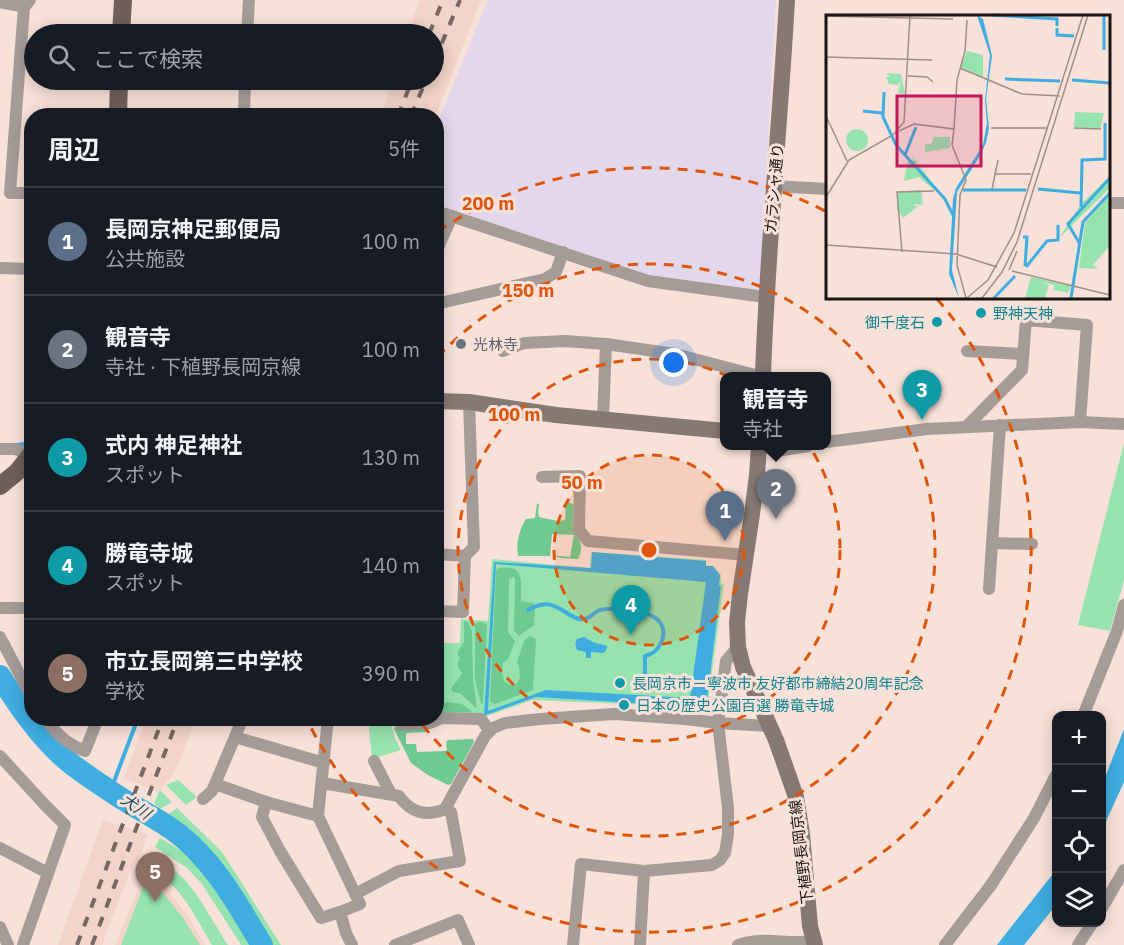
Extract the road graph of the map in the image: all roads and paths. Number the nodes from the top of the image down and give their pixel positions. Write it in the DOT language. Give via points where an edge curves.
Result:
graph roads {
  1 [pos="123,0"];
  2 [pos="249,0"];
  3 [pos="787,0"];
  4 [pos="0,2"];
  5 [pos="27,4"];
  6 [pos="25,24"];
  7 [pos="122,24"];
  8 [pos="248,24"];
  9 [pos="24,37"];
  10 [pos="119,90"];
  11 [pos="245,90"];
  12 [pos="118,108"];
  13 [pos="244,108"];
  14 [pos="774,186"];
  15 [pos="826,189"];
  16 [pos="24,193"];
  17 [pos="1109,202"];
  18 [pos="1124,203"];
  19 [pos="444,214"];
  20 [pos="452,216"];
  21 [pos="444,234"];
  22 [pos="563,252"];
  23 [pos="0,268"];
  24 [pos="24,270"];
  25 [pos="765,297"];
  26 [pos="444,302"];
  27 [pos="606,344"];
  28 [pos="503,351"];
  29 [pos="967,351"];
  30 [pos="1023,354"];
  31 [pos="745,372"];
  32 [pos="761,372"];
  33 [pos="444,401"];
  34 [pos="469,402"];
  35 [pos="603,419"];
  36 [pos="1080,422"];
  37 [pos="1124,424"];
  38 [pos="1000,425"];
  39 [pos="966,427"];
  40 [pos="720,431"];
  41 [pos="831,441"];
  42 [pos="0,449"];
  43 [pos="760,450"];
  44 [pos="24,452"];
  45 [pos="24,472"];
  46 [pos="542,477"];
  47 [pos="0,486"];
  48 [pos="992,543"];
  49 [pos="1032,544"];
  50 [pos="444,555"];
  51 [pos="746,555"];
  52 [pos="465,556"];
  53 [pos="989,590"];
  54 [pos="1124,605"];
  55 [pos="0,608"];
  56 [pos="24,608"];
  57 [pos="444,611"];
  58 [pos="0,637"];
  59 [pos="738,647"];
  60 [pos="24,673"];
  61 [pos="1085,711"];
  62 [pos="444,718"];
  63 [pos="718,723"];
  64 [pos="51,726"];
  65 [pos="95,726"];
  66 [pos="240,726"];
  67 [pos="327,726"];
  68 [pos="770,726"];
  69 [pos="489,730"];
  70 [pos="235,737"];
  71 [pos="0,756"];
  72 [pos="374,761"];
  73 [pos="324,763"];
  74 [pos="322,783"];
  75 [pos="1052,783"];
  76 [pos="215,784"];
  77 [pos="391,794"];
  78 [pos="202,799"];
  79 [pos="266,802"];
  80 [pos="446,809"];
  81 [pos="318,816"];
  82 [pos="0,848"];
  83 [pos="1124,870"];
  84 [pos="644,872"];
  85 [pos="48,873"];
  86 [pos="355,894"];
  87 [pos="1106,900"];
  88 [pos="340,912"];
  89 [pos="1090,927"];
  90 [pos="809,944"];
  91 [pos="23,945"];
  92 [pos="352,945"];
  93 [pos="395,945"];
  94 [pos="469,945"];
  95 [pos="573,945"];
  96 [pos="640,945"];
  97 [pos="738,945"];
  98 [pos="945,945"];
  99 [pos="1077,945"];
  1 -- 7 [label="main road"];
  2 -- 8 [label="street"];
  3 -- 14 [label="main road, ガラシャ通り"];
  4 -- 5 [label="street"];
  5 -- 6 [label="street"];
  9 -- 16 [label="street" via="10,193"];
  10 -- 12 [label="main road"];
  11 -- 13 [label="street"];
  14 -- 15 [label="street"];
  14 -- 25 [label="main road, ガラシャ通り"];
  17 -- 18 [label="street"];
  19 -- 20 [label="street"];
  20 -- 21 [label="street"];
  20 -- 22 [label="street"];
  22 -- 25 [label="street" via="648,281"];
  22 -- 26 [label="street" via="556,272 544,279"];
  23 -- 24 [label="street"];
  25 -- 32 [label="main road, ガラシャ通り"];
  27 -- 28 [label="street" via="524,343"];
  27 -- 31 [label="street" via="675,354"];
  27 -- 35 [label="street"];
  29 -- 30 [label="street"];
  30 -- 36 [label="street" via="1026,320 1087,325"];
  30 -- 39 [label="street" via="1022,370"];
  33 -- 34 [label="main road"];
  34 -- 35 [label="main road"];
  34 -- 52 [label="street" via="474,547"];
  35 -- 40 [label="main road"];
  36 -- 37 [label="street"];
  36 -- 38 [label="street"];
  38 -- 39 [label="street"];
  38 -- 48 [label="street"];
  39 -- 41 [label="street"];
  42 -- 44 [label="street"];
  43 -- 51 [label="main road, 下植野長岡京線"];
  45 -- 47 [label="main road"];
  46 -- 51 [label="street" via="580,476 579,530 588,541"];
  48 -- 49 [label="street"];
  48 -- 53 [label="street"];
  50 -- 52 [label="street"];
  51 -- 59 [label="main road, 下植野長岡京線" via="737,622"];
  52 -- 57 [label="street" via="463,612"];
  54 -- 61 [label="street"];
  55 -- 56 [label="street"];
  58 -- 60 [label="street"];
  59 -- 63 [label="street" via="726,661"];
  59 -- 68 [label="main road, 下植野長岡京線"];
  62 -- 69 [label="street" via="481,719"];
  63 -- 68 [label="street"];
  63 -- 69 [label="street" via="614,714 505,723"];
  63 -- 84 [label="street" via="728,808 725,854 712,864"];
  64 -- 65 [label="street" via="73,747 85,751"];
  66 -- 70 [label="street"];
  67 -- 73 [label="street"];
  68 -- 90 [label="main road, 下植野長岡京線" via="798,806"];
  69 -- 80 [label="street"];
  70 -- 73 [label="street"];
  70 -- 76 [label="street"];
  71 -- 85 [label="street" via="65,825"];
  72 -- 77 [label="street"];
  73 -- 74 [label="street"];
  74 -- 77 [label="street"];
  74 -- 81 [label="street"];
  75 -- 98 [label="street" via="991,885"];
  76 -- 78 [label="street"];
  76 -- 79 [label="street"];
  77 -- 80 [label="street" via="420,812"];
  79 -- 81 [label="street"];
  79 -- 88 [label="street" via="262,817 321,918"];
  80 -- 86 [label="street" via="451,812 460,861 399,871"];
  81 -- 86 [label="street"];
  82 -- 85 [label="street"];
  83 -- 87 [label="street"];
  84 -- 95 [label="street" via="581,864"];
  84 -- 96 [label="street"];
  85 -- 91 [label="street"];
  86 -- 88 [label="street" via="360,904"];
  88 -- 92 [label="street"];
  89 -- 99 [label="street"];
  90 -- 97 [label="street" via="748,941"];
  93 -- 94 [label="street" via="458,920"];
}
